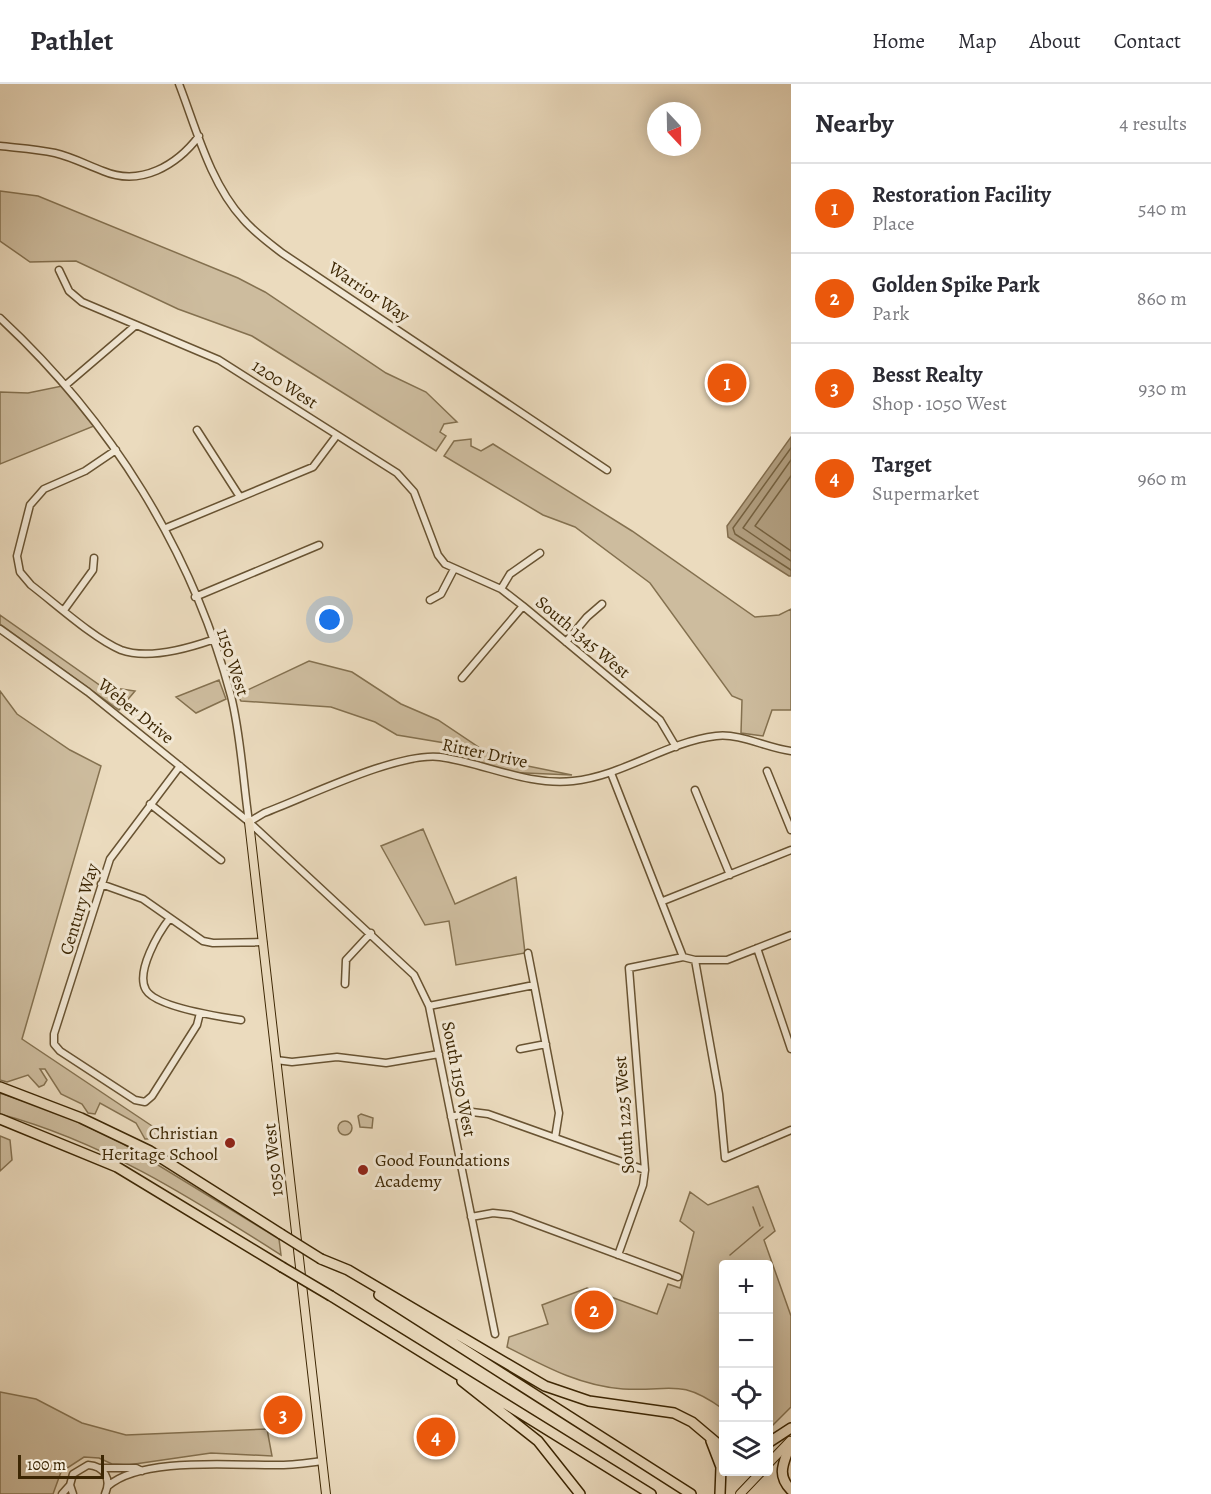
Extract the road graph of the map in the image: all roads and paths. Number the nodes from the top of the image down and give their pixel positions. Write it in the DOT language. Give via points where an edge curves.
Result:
graph roads {
  1 [pos="179,84"];
  2 [pos="199,136"];
  3 [pos="0,146"];
  4 [pos="59,270"];
  5 [pos="0,318"];
  6 [pos="136,325"];
  7 [pos="67,384"];
  8 [pos="196,430"];
  9 [pos="337,435"];
  10 [pos="116,450"];
  11 [pos="607,470"];
  12 [pos="240,497"];
  13 [pos="166,528"];
  14 [pos="319,545"];
  15 [pos="540,554"];
  16 [pos="94,558"];
  17 [pos="454,569"];
  18 [pos="501,589"];
  19 [pos="195,597"];
  20 [pos="430,600"];
  21 [pos="602,604"];
  22 [pos="522,606"];
  23 [pos="64,610"];
  24 [pos="0,629"];
  25 [pos="212,640"];
  26 [pos="566,642"];
  27 [pos="462,678"];
  28 [pos="676,747"];
  29 [pos="791,751"];
  30 [pos="180,766"];
  31 [pos="767,771"];
  32 [pos="611,773"];
  33 [pos="695,790"];
  34 [pos="150,804"];
  35 [pos="249,822"];
  36 [pos="791,830"];
  37 [pos="791,850"];
  38 [pos="221,860"];
  39 [pos="729,875"];
  40 [pos="101,884"];
  41 [pos="663,901"];
  42 [pos="170,918"];
  43 [pos="371,933"];
  44 [pos="791,935"];
  45 [pos="263,942"];
  46 [pos="757,948"];
  47 [pos="528,952"];
  48 [pos="683,957"];
  49 [pos="695,960"];
  50 [pos="345,984"];
  51 [pos="534,984"];
  52 [pos="429,1006"];
  53 [pos="200,1013"];
  54 [pos="241,1020"];
  55 [pos="546,1044"];
  56 [pos="520,1049"];
  57 [pos="791,1049"];
  58 [pos="439,1054"];
  59 [pos="276,1060"];
  60 [pos="0,1087"];
  61 [pos="451,1117"];
  62 [pos="0,1119"];
  63 [pos="791,1130"];
  64 [pos="555,1138"];
  65 [pos="645,1170"];
  66 [pos="471,1217"];
  67 [pos="618,1255"];
  68 [pos="321,1259"];
  69 [pos="678,1277"];
  70 [pos="495,1334"];
  71 [pos="447,1366"];
  72 [pos="791,1428"];
  73 [pos="708,1437"];
  74 [pos="773,1440"];
  75 [pos="791,1441"];
  76 [pos="719,1446"];
  77 [pos="773,1459"];
  78 [pos="322,1461"];
  79 [pos="99,1468"];
  80 [pos="142,1471"];
  81 [pos="757,1476"];
  82 [pos="70,1485"];
  83 [pos="108,1486"];
  84 [pos="791,1490"];
  85 [pos="62,1494"];
  86 [pos="73,1494"];
  87 [pos="105,1494"];
  88 [pos="326,1494"];
  89 [pos="580,1494"];
  90 [pos="651,1494"];
  91 [pos="691,1494"];
  92 [pos="720,1494"];
  93 [pos="740,1494"];
  1 -- 2 [label="street, Warrior Way"];
  2 -- 3 [label="street" via="170,165 136,176 104,172 56,153"];
  2 -- 11 [label="street, Warrior Way" via="224,192 258,234"];
  4 -- 6 [label="street, 1200 West" via="69,291 82,302"];
  5 -- 7 [label="street, 1150 West"];
  6 -- 7 [label="street"];
  6 -- 9 [label="street, 1200 West" via="219,360"];
  7 -- 10 [label="street, 1150 West"];
  8 -- 12 [label="street"];
  9 -- 12 [label="street" via="313,467"];
  9 -- 17 [label="street, 1200 West" via="405,480 414,492 438,555"];
  10 -- 13 [label="street, 1150 West"];
  10 -- 23 [label="street" via="85,471 44,489 30,505 17,556 20,572"];
  12 -- 13 [label="street"];
  13 -- 19 [label="street, 1150 West"];
  14 -- 19 [label="street"];
  15 -- 18 [label="street" via="510,574"];
  16 -- 23 [label="street" via="93,570"];
  17 -- 18 [label="street, South 1345 West"];
  17 -- 20 [label="street" via="441,594"];
  18 -- 22 [label="street, South 1345 West"];
  19 -- 25 [label="street, 1150 West"];
  21 -- 26 [label="street"];
  22 -- 26 [label="street, South 1345 West"];
  22 -- 27 [label="street"];
  23 -- 25 [label="street" via="122,651 150,653"];
  24 -- 30 [label="street, Weber Drive" via="88,692"];
  25 -- 35 [label="street, 1150 West" via="231,697"];
  26 -- 28 [label="street, South 1345 West" via="660,720"];
  28 -- 29 [label="street, Ritter Drive" via="730,736"];
  28 -- 32 [label="street, Ritter Drive"];
  30 -- 34 [label="street, Century Way"];
  30 -- 35 [label="street, Weber Drive"];
  31 -- 36 [label="street"];
  32 -- 35 [label="street, Ritter Drive" via="570,782 510,776 439,757 403,759"];
  32 -- 41 [label="street"];
  33 -- 39 [label="street"];
  34 -- 38 [label="street"];
  34 -- 40 [label="street, Century Way" via="113,853"];
  35 -- 43 [label="street"];
  35 -- 45 [label="main road, 1050 West"];
  37 -- 39 [label="street"];
  39 -- 41 [label="street"];
  40 -- 42 [label="street" via="143,899"];
  40 -- 53 [label="street, Century Way" via="54,1034 54,1044 60,1052 135,1100 145,1102"];
  41 -- 48 [label="street"];
  42 -- 45 [label="street" via="202,941"];
  42 -- 53 [label="street" via="153,944 143,978 145,989 152,996"];
  43 -- 50 [label="street" via="346,960"];
  43 -- 52 [label="street" via="414,975"];
  44 -- 46 [label="street"];
  45 -- 59 [label="main road, 1050 West"];
  46 -- 49 [label="street" via="727,960"];
  46 -- 57 [label="street"];
  47 -- 51 [label="street"];
  48 -- 49 [label="street"];
  48 -- 65 [label="street, South 1225 West" via="629,968"];
  49 -- 63 [label="street" via="717,1083 725,1158"];
  51 -- 52 [label="street"];
  51 -- 55 [label="street"];
  52 -- 58 [label="street, South 1150 West"];
  53 -- 54 [label="street"];
  55 -- 56 [label="street"];
  55 -- 64 [label="street" via="560,1113"];
  58 -- 59 [label="street" via="386,1063 337,1057"];
  58 -- 61 [label="street, South 1150 West"];
  59 -- 78 [label="main road, 1050 West"];
  60 -- 68 [label="highway, bridge" via="81,1118 150,1151"];
  61 -- 64 [label="street" via="472,1112 488,1114"];
  61 -- 66 [label="street, South 1150 West"];
  62 -- 71 [label="highway, bridge" via="117,1167"];
  64 -- 65 [label="street"];
  65 -- 67 [label="street, South 1225 West"];
  66 -- 67 [label="street" via="511,1215"];
  66 -- 70 [label="street, South 1150 West"];
  67 -- 69 [label="street"];
  68 -- 73 [label="highway" via="348,1270 557,1392 594,1402 674,1413 693,1422"];
  68 -- 91 [label="highway"];
  71 -- 89 [label="highway" via="538,1441"];
  71 -- 90 [label="highway"];
  72 -- 74 [label="highway"];
  73 -- 76 [label="highway"];
  73 -- 92 [label="highway" via="719,1460"];
  75 -- 77 [label="main road"];
  75 -- 84 [label="highway" via="781,1476"];
  78 -- 80 [label="street" via="281,1465 219,1462"];
  78 -- 88 [label="main road, 1050 West"];
  79 -- 80 [label="street"];
  79 -- 82 [label="street" via="82,1466 73,1474"];
  79 -- 83 [label="street"];
  80 -- 83 [label="street" via="116,1479"];
  81 -- 93 [label="main road"];
  82 -- 85 [label="street"];
  82 -- 86 [label="street"];
  83 -- 87 [label="street"];
}
